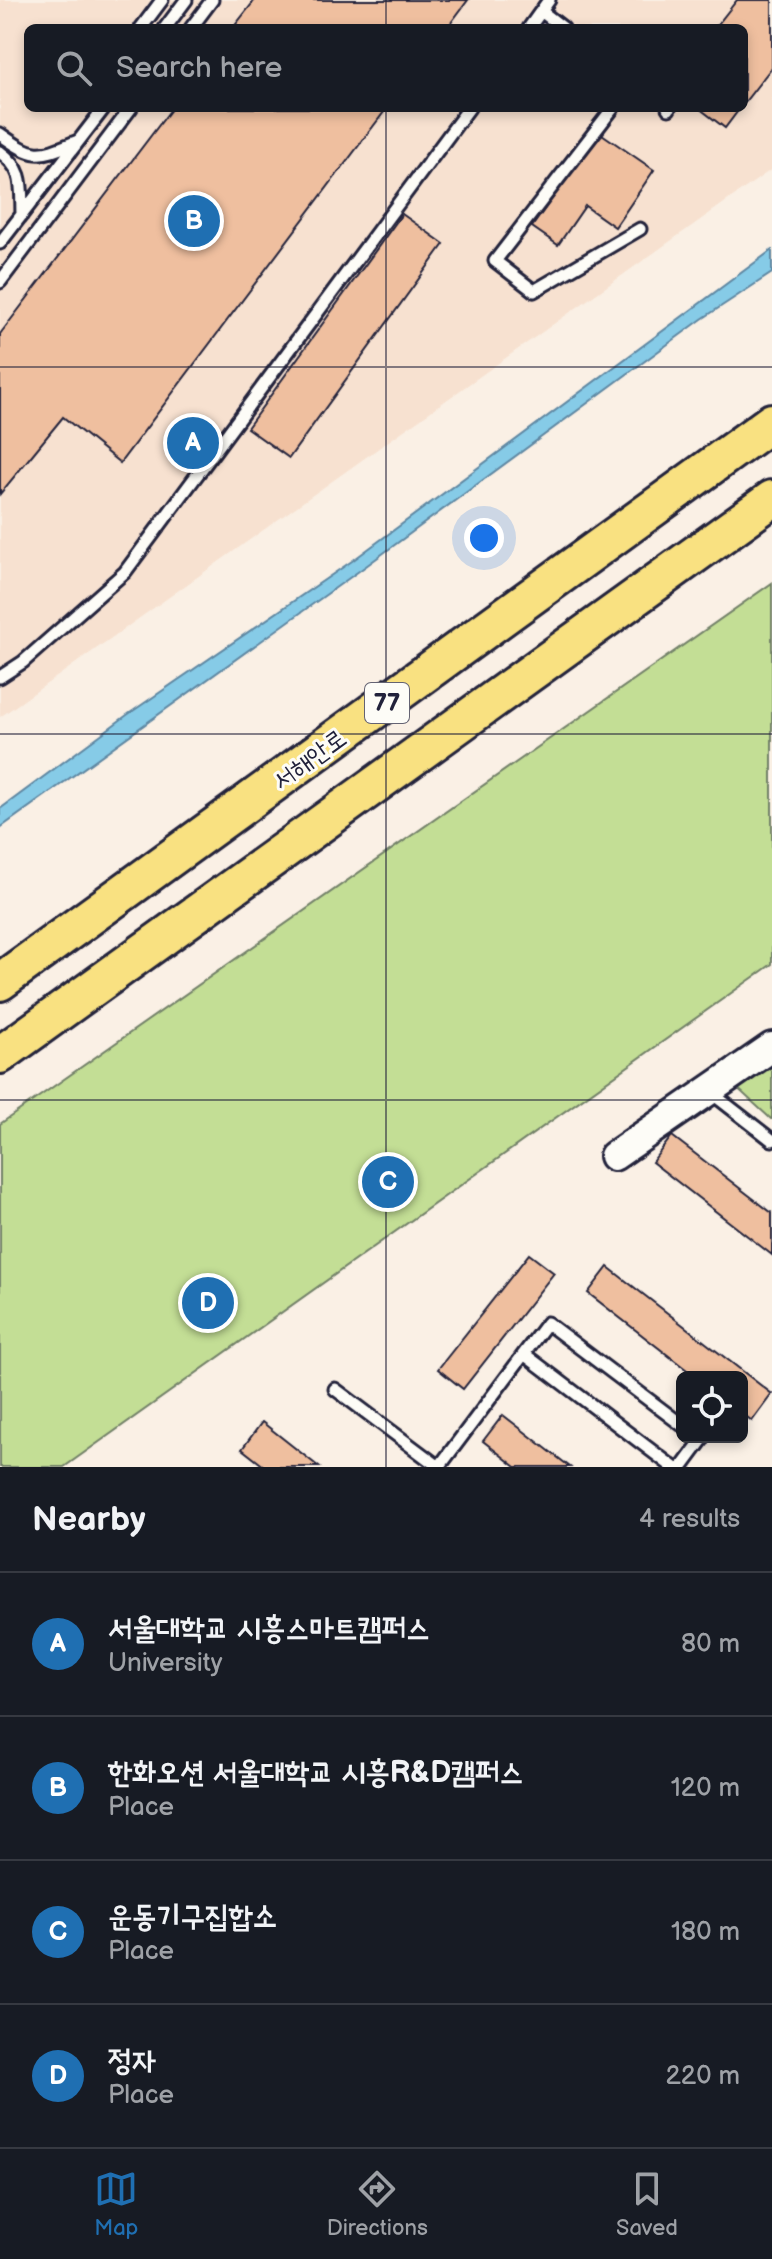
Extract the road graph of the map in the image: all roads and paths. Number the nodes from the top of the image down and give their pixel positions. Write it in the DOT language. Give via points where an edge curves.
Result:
graph roads {
  1 [pos="162,0"];
  2 [pos="186,0"];
  3 [pos="212,0"];
  4 [pos="549,0"];
  5 [pos="541,11"];
  6 [pos="144,24"];
  7 [pos="168,24"];
  8 [pos="194,24"];
  9 [pos="532,24"];
  10 [pos="558,24"];
  11 [pos="101,112"];
  12 [pos="128,112"];
  13 [pos="466,112"];
  14 [pos="610,112"];
  15 [pos="0,134"];
  16 [pos="79,141"];
  17 [pos="0,152"];
  18 [pos="22,215"];
  19 [pos="640,229"];
  20 [pos="0,243"];
  21 [pos="0,282"];
  22 [pos="772,422"];
  23 [pos="772,499"];
  24 [pos="0,677"];
  25 [pos="0,982"];
  26 [pos="772,1047"];
  27 [pos="0,1055"];
  28 [pos="708,1091"];
  29 [pos="772,1140"];
  30 [pos="614,1156"];
  31 [pos="524,1354"];
  32 [pos="335,1389"];
  33 [pos="676,1420"];
  34 [pos="700,1443"];
  35 [pos="673,1467"];
  36 [pos="682,1467"];
  1 -- 6 [label="lane"];
  2 -- 7 [label="lane"];
  3 -- 8 [label="lane"];
  4 -- 5 [label="lane"];
  5 -- 9 [label="lane"];
  5 -- 10 [label="lane"];
  11 -- 16 [label="lane"];
  12 -- 21 [label="lane"];
  13 -- 24 [label="lane" via="125,572"];
  14 -- 19 [label="lane" via="495,261 534,291"];
  15 -- 16 [label="lane" via="22,150 43,156"];
  16 -- 18 [label="lane"];
  17 -- 18 [label="lane" via="15,163 21,179"];
  18 -- 20 [label="lane"];
  22 -- 25 [label="main road, 서해안로 / 77"];
  23 -- 27 [label="main road, 77"];
  26 -- 28 [label="street"];
  28 -- 29 [label="lane"];
  28 -- 30 [label="street"];
  31 -- 32 [label="lane" via="439,1467"];
  31 -- 33 [label="lane" via="547,1323"];
  31 -- 35 [label="lane"];
  34 -- 36 [label="lane"];
}
